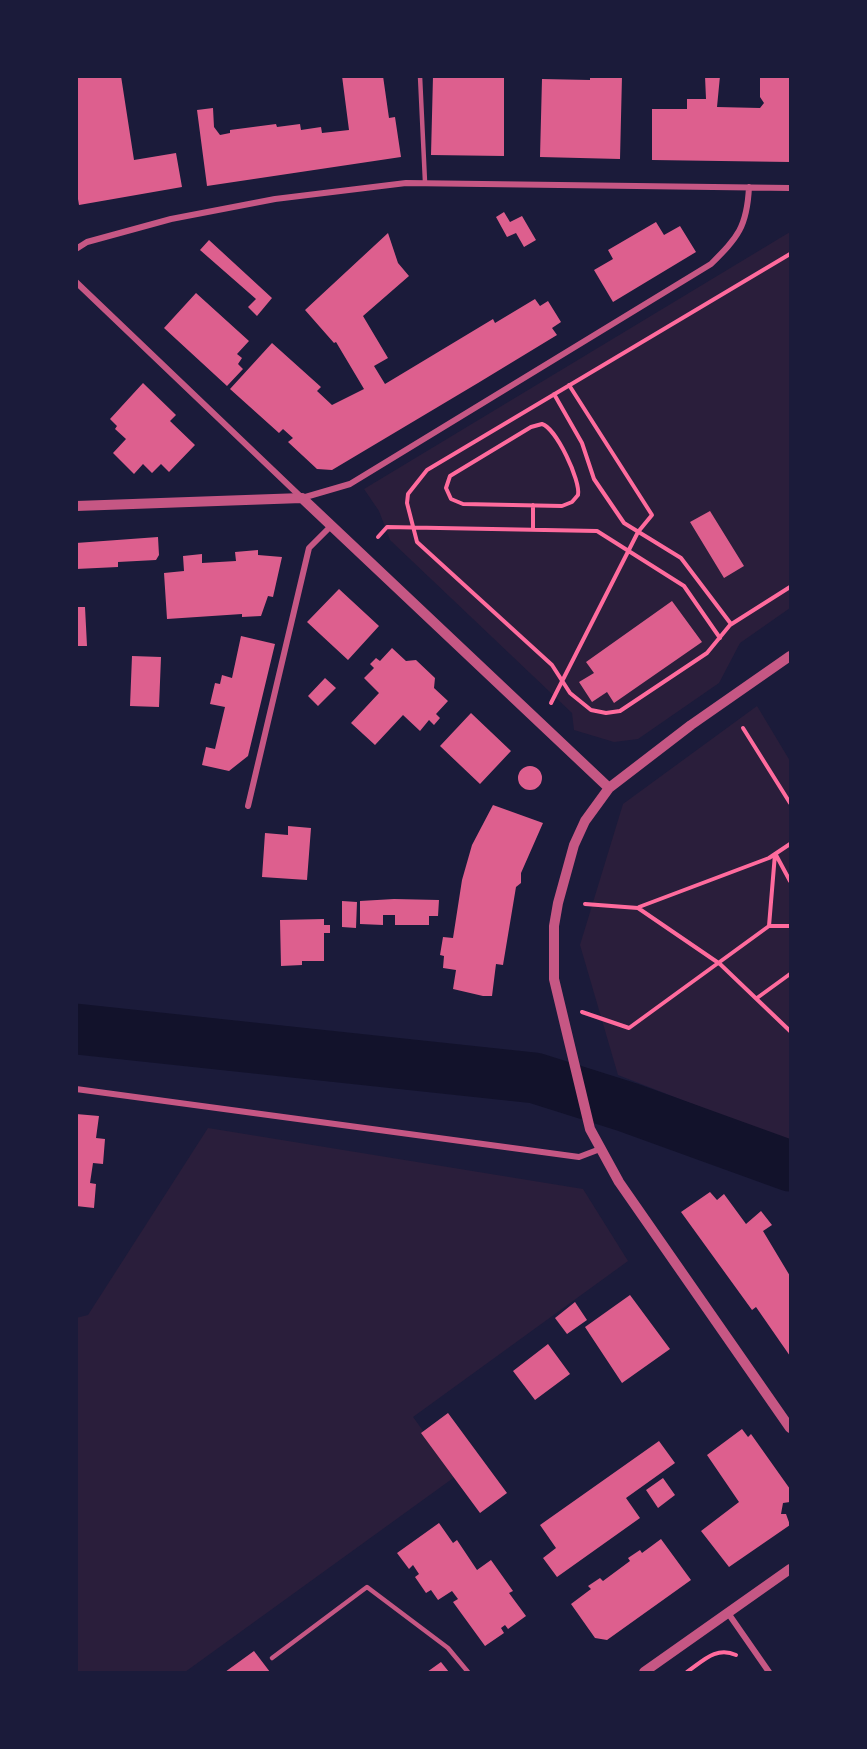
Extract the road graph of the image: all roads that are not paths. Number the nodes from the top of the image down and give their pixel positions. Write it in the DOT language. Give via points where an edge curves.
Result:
graph roads {
  1 [pos="420,76"];
  2 [pos="425,182"];
  3 [pos="749,187"];
  4 [pos="790,188"];
  5 [pos="76,249"];
  6 [pos="76,282"];
  7 [pos="302,498"];
  8 [pos="76,506"];
  9 [pos="332,526"];
  10 [pos="790,656"];
  11 [pos="609,788"];
  12 [pos="248,806"];
  13 [pos="76,1089"];
  14 [pos="600,1149"];
  15 [pos="776,1407"];
  16 [pos="790,1410"];
  17 [pos="790,1428"];
  18 [pos="790,1569"];
  19 [pos="728,1613"];
  20 [pos="272,1658"];
  21 [pos="468,1672"];
  22 [pos="644,1672"];
  23 [pos="769,1672"];
  1 -- 2 [label="lane"];
  2 -- 3 [label="street"];
  2 -- 5 [label="street" via="275,199 182,217 87,242"];
  3 -- 4 [label="street"];
  3 -- 7 [label="street" via="746,222 711,264 350,484"];
  6 -- 7 [label="street"];
  7 -- 8 [label="street"];
  7 -- 9 [label="street"];
  9 -- 11 [label="street"];
  9 -- 12 [label="street" via="309,548"];
  10 -- 11 [label="street" via="691,724"];
  11 -- 14 [label="street" via="585,821 574,845 558,903 553,963 561,1016 590,1130"];
  13 -- 14 [label="street" via="579,1157"];
  14 -- 15 [label="street" via="625,1191"];
  15 -- 16 [label="street"];
  15 -- 17 [label="street"];
  18 -- 19 [label="street"];
  19 -- 22 [label="street"];
  19 -- 23 [label="street"];
  20 -- 21 [label="lane" via="367,1587 448,1648"];
}
